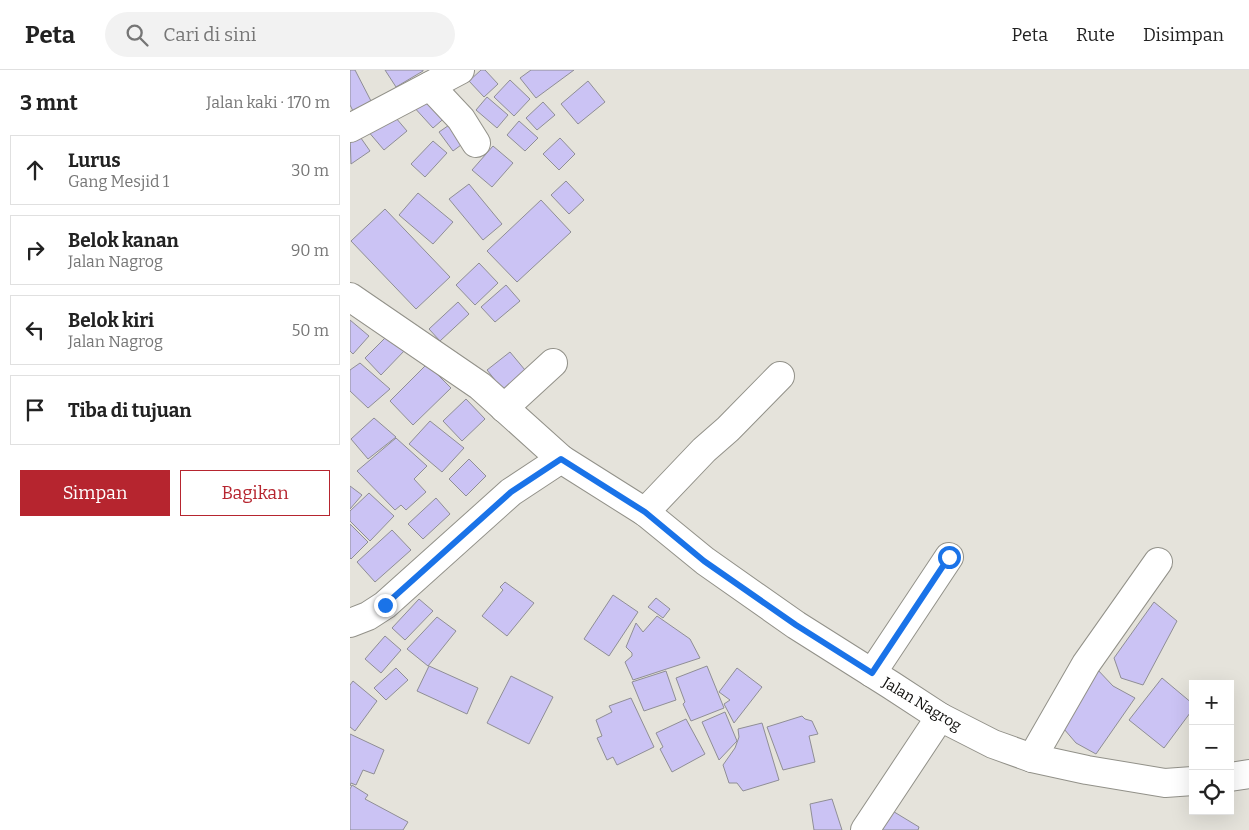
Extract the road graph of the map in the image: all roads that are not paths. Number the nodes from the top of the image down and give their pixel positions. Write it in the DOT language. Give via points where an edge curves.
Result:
graph roads {
  1 [pos="460,70"];
  2 [pos="430,86"];
  3 [pos="350,128"];
  4 [pos="476,144"];
  5 [pos="350,297"];
  6 [pos="553,363"];
  7 [pos="780,376"];
  8 [pos="504,408"];
  9 [pos="561,459"];
  10 [pos="645,512"];
  11 [pos="949,557"];
  12 [pos="1158,562"];
  13 [pos="350,623"];
  14 [pos="872,673"];
  15 [pos="940,717"];
  16 [pos="1032,758"];
  17 [pos="1249,774"];
  18 [pos="1234,776"];
  19 [pos="1189,781"];
  20 [pos="865,830"];
  1 -- 2 [label="street"];
  2 -- 3 [label="street"];
  2 -- 4 [label="street" via="461,119"];
  5 -- 8 [label="street, Jalan Nagrog" via="480,386"];
  6 -- 8 [label="street"];
  7 -- 10 [label="street"];
  8 -- 9 [label="street, Jalan Nagrog"];
  9 -- 10 [label="street, Jalan Nagrog"];
  9 -- 13 [label="street" via="511,492 385,605"];
  10 -- 14 [label="street, Jalan Nagrog" via="704,561"];
  11 -- 14 [label="street"];
  12 -- 16 [label="street" via="1086,664"];
  14 -- 15 [label="street, Jalan Nagrog"];
  15 -- 16 [label="street, Jalan Nagrog" via="993,744"];
  15 -- 20 [label="street"];
  16 -- 19 [label="street, Jalan Nagrog" via="1165,783"];
  17 -- 18 [label="street"];
}
